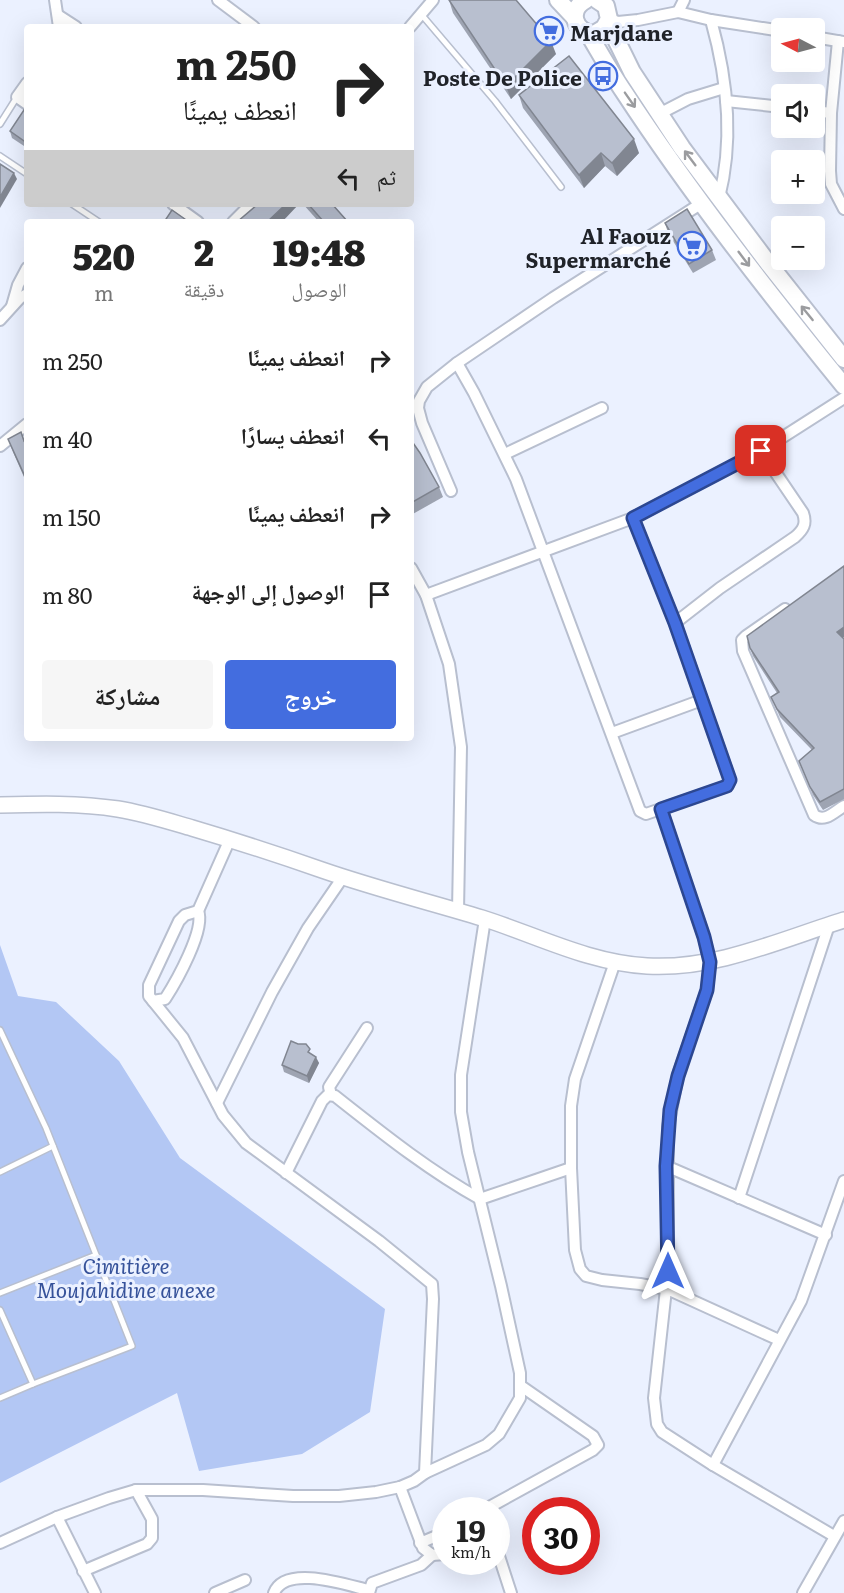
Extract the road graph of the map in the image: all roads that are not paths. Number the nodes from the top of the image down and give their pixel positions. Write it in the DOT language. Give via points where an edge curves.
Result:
graph roads {
  1 [pos="55,0"];
  2 [pos="218,0"];
  3 [pos="433,0"];
  4 [pos="558,0"];
  5 [pos="684,0"];
  6 [pos="586,3"];
  7 [pos="678,12"];
  8 [pos="421,14"];
  9 [pos="711,20"];
  10 [pos="608,21"];
  11 [pos="59,22"];
  12 [pos="250,24"];
  13 [pos="413,24"];
  14 [pos="771,29"];
  15 [pos="588,33"];
  16 [pos="825,39"];
  17 [pos="841,41"];
  18 [pos="24,87"];
  19 [pos="724,88"];
  20 [pos="17,97"];
  21 [pos="726,101"];
  22 [pos="24,102"];
  23 [pos="771,106"];
  24 [pos="825,112"];
  25 [pos="831,112"];
  26 [pos="659,114"];
  27 [pos="0,124"];
  28 [pos="0,156"];
  29 [pos="24,172"];
  30 [pos="561,187"];
  31 [pos="719,198"];
  32 [pos="702,203"];
  33 [pos="76,207"];
  34 [pos="177,207"];
  35 [pos="248,207"];
  36 [pos="844,209"];
  37 [pos="94,219"];
  38 [pos="194,219"];
  39 [pos="236,219"];
  40 [pos="24,274"];
  41 [pos="24,296"];
  42 [pos="12,306"];
  43 [pos="0,320"];
  44 [pos="842,353"];
  45 [pos="457,363"];
  46 [pos="844,386"];
  47 [pos="844,398"];
  48 [pos="602,408"];
  49 [pos="24,426"];
  50 [pos="0,446"];
  51 [pos="761,451"];
  52 [pos="505,454"];
  53 [pos="450,491"];
  54 [pos="633,518"];
  55 [pos="544,551"];
  56 [pos="414,573"];
  57 [pos="426,595"];
  58 [pos="792,604"];
  59 [pos="675,623"];
  60 [pos="702,700"];
  61 [pos="612,733"];
  62 [pos="0,805"];
  63 [pos="844,806"];
  64 [pos="661,809"];
  65 [pos="230,839"];
  66 [pos="343,877"];
  67 [pos="198,911"];
  68 [pos="458,911"];
  69 [pos="485,919"];
  70 [pos="844,920"];
  71 [pos="829,925"];
  72 [pos="615,962"];
  73 [pos="710,962"];
  74 [pos="153,1001"];
  75 [pos="368,1028"];
  76 [pos="0,1030"];
  77 [pos="8,1048"];
  78 [pos="0,1052"];
  79 [pos="331,1095"];
  80 [pos="217,1103"];
  81 [pos="53,1146"];
  82 [pos="666,1166"];
  83 [pos="571,1168"];
  84 [pos="0,1172"];
  85 [pos="286,1173"];
  86 [pos="844,1181"];
  87 [pos="739,1198"];
  88 [pos="480,1199"];
  89 [pos="826,1235"];
  90 [pos="96,1255"];
  91 [pos="667,1289"];
  92 [pos="0,1293"];
  93 [pos="0,1310"];
  94 [pos="779,1340"];
  95 [pos="33,1384"];
  96 [pos="521,1386"];
  97 [pos="0,1398"];
  98 [pos="713,1465"];
  99 [pos="425,1473"];
  100 [pos="400,1487"];
  101 [pos="136,1490"];
  102 [pos="508,1497"];
  103 [pos="57,1517"];
  104 [pos="844,1521"];
  105 [pos="834,1536"];
  106 [pos="432,1538"];
  107 [pos="0,1543"];
  108 [pos="420,1543"];
  109 [pos="432,1555"];
  110 [pos="83,1571"];
  111 [pos="505,1575"];
  112 [pos="245,1580"];
  113 [pos="368,1591"];
  114 [pos="95,1593"];
  115 [pos="215,1593"];
  116 [pos="274,1593"];
  117 [pos="511,1593"];
  118 [pos="802,1593"];
  1 -- 11 [label="street"];
  2 -- 12 [label="street"];
  3 -- 8 [label="street"];
  4 -- 6 [label="main road"];
  5 -- 7 [label="street"];
  6 -- 10 [label="main road" via="606,6"];
  6 -- 15 [label="main road" via="576,24"];
  7 -- 9 [label="street"];
  7 -- 10 [label="street"];
  8 -- 13 [label="street"];
  8 -- 30 [label="lane"];
  9 -- 14 [label="street"];
  9 -- 19 [label="street"];
  10 -- 15 [label="main road" via="600,32"];
  10 -- 26 [label="main road" via="622,55"];
  15 -- 32 [label="main road, one-way"];
  16 -- 17 [label="street"];
  17 -- 25 [label="street"];
  18 -- 20 [label="street"];
  19 -- 21 [label="street"];
  19 -- 26 [label="street" via="688,99"];
  20 -- 22 [label="street"];
  20 -- 27 [label="lane"];
  21 -- 23 [label="street"];
  21 -- 31 [label="street" via="727,155"];
  24 -- 25 [label="street"];
  25 -- 36 [label="street" via="831,184"];
  31 -- 26 [label="main road, one-way"];
  28 -- 29 [label="lane"];
  44 -- 31 [label="main road, one-way"];
  32 -- 45 [label="street"];
  32 -- 46 [label="main road, one-way"];
  33 -- 37 [label="lane"];
  34 -- 38 [label="street"];
  35 -- 39 [label="street"];
  40 -- 42 [label="street"];
  41 -- 42 [label="street"];
  42 -- 43 [label="street"];
  45 -- 52 [label="street"];
  45 -- 53 [label="street" via="427,387 418,408"];
  47 -- 51 [label="street"];
  48 -- 52 [label="street"];
  49 -- 50 [label="street"];
  51 -- 54 [label="street"];
  51 -- 59 [label="street" via="803,513 803,528"];
  52 -- 55 [label="street"];
  54 -- 55 [label="street"];
  54 -- 59 [label="street"];
  55 -- 57 [label="street"];
  55 -- 61 [label="street"];
  56 -- 57 [label="street"];
  57 -- 68 [label="street" via="449,664 461,747"];
  58 -- 63 [label="street" via="746,636 742,640 743,651 812,812 823,819"];
  59 -- 60 [label="street"];
  60 -- 61 [label="street"];
  60 -- 64 [label="street" via="730,782"];
  61 -- 64 [label="street" via="640,811 646,814"];
  62 -- 65 [label="street" via="119,809"];
  64 -- 73 [label="street"];
  65 -- 66 [label="street"];
  65 -- 67 [label="street"];
  66 -- 68 [label="street"];
  66 -- 80 [label="street" via="272,992"];
  67 -- 74 [label="street" via="199,927 177,979 165,999"];
  67 -- 74 [label="street" via="179,921 149,986 148,996"];
  68 -- 69 [label="street"];
  69 -- 72 [label="street"];
  69 -- 88 [label="street" via="461,1075 461,1112"];
  70 -- 71 [label="street"];
  71 -- 73 [label="street"];
  71 -- 87 [label="street"];
  72 -- 73 [label="street" via="646,966"];
  72 -- 83 [label="street" via="575,1079"];
  73 -- 82 [label="street" via="707,990 673,1093"];
  74 -- 80 [label="street" via="183,1038"];
  75 -- 79 [label="street" via="329,1086"];
  76 -- 77 [label="lane"];
  77 -- 78 [label="lane"];
  77 -- 81 [label="lane"];
  79 -- 85 [label="street" via="322,1101"];
  79 -- 88 [label="street" via="411,1155"];
  80 -- 85 [label="street" via="246,1143"];
  81 -- 84 [label="lane"];
  81 -- 90 [label="lane"];
  82 -- 87 [label="street"];
  82 -- 91 [label="street"];
  83 -- 88 [label="street"];
  83 -- 91 [label="street" via="575,1250 583,1274"];
  85 -- 99 [label="street" via="432,1284"];
  86 -- 89 [label="street"];
  87 -- 89 [label="street"];
  88 -- 96 [label="street"];
  89 -- 94 [label="street" via="801,1301"];
  90 -- 92 [label="lane"];
  90 -- 95 [label="lane" via="132,1346"];
  91 -- 94 [label="street"];
  91 -- 98 [label="street" via="657,1353 657,1424 662,1432"];
  93 -- 95 [label="lane"];
  94 -- 98 [label="street"];
  95 -- 97 [label="lane"];
  96 -- 99 [label="street" via="520,1398 499,1434 486,1445"];
  96 -- 102 [label="street" via="593,1436 598,1445"];
  98 -- 105 [label="street"];
  99 -- 100 [label="street"];
  100 -- 101 [label="street" via="339,1496 293,1497"];
  100 -- 108 [label="street"];
  101 -- 103 [label="street"];
  101 -- 110 [label="street" via="152,1519 152,1538 135,1550"];
  103 -- 107 [label="street"];
  103 -- 110 [label="street"];
  104 -- 105 [label="street"];
  105 -- 118 [label="street"];
  106 -- 108 [label="street"];
  108 -- 109 [label="street"];
  109 -- 113 [label="street" via="421,1565 372,1583"];
  110 -- 114 [label="street"];
  111 -- 117 [label="street"];
  112 -- 115 [label="street"];
  113 -- 116 [label="street" via="318,1578 291,1579"];
}
